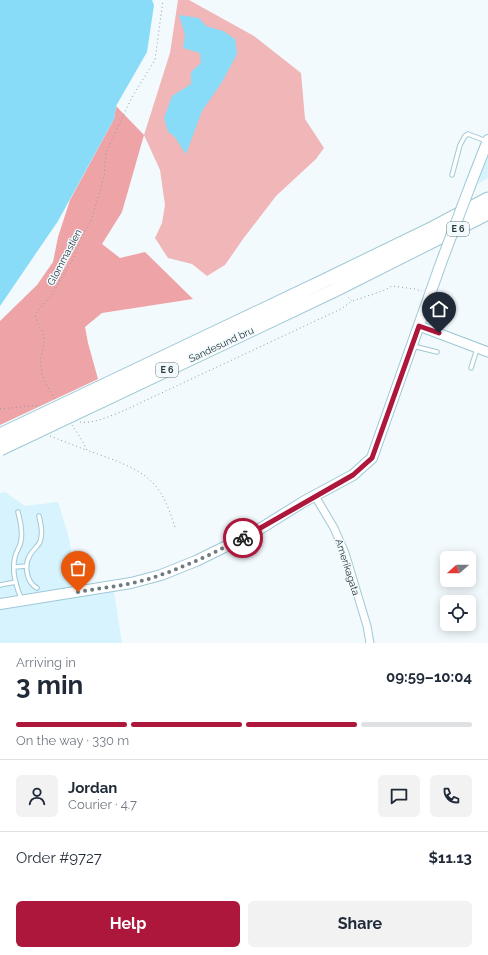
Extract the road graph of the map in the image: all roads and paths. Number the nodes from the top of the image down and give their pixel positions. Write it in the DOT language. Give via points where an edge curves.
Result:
graph roads {
  1 [pos="163,0"];
  2 [pos="488,141"];
  3 [pos="452,175"];
  4 [pos="488,200"];
  5 [pos="488,213"];
  6 [pos="331,285"];
  7 [pos="429,294"];
  8 [pos="348,297"];
  9 [pos="352,301"];
  10 [pos="419,326"];
  11 [pos="412,345"];
  12 [pos="477,349"];
  13 [pos="437,352"];
  14 [pos="488,352"];
  15 [pos="471,368"];
  16 [pos="56,402"];
  17 [pos="45,404"];
  18 [pos="0,409"];
  19 [pos="80,422"];
  20 [pos="72,425"];
  21 [pos="45,434"];
  22 [pos="0,435"];
  23 [pos="0,449"];
  24 [pos="87,450"];
  25 [pos="315,496"];
  26 [pos="18,512"];
  27 [pos="39,516"];
  28 [pos="175,527"];
  29 [pos="27,566"];
  30 [pos="14,567"];
  31 [pos="16,582"];
  32 [pos="0,585"];
  33 [pos="37,588"];
  34 [pos="23,601"];
  35 [pos="0,604"];
  36 [pos="370,643"];
  1 -- 16 [label="path, Glommastien" via="155,60 132,97 106,152 104,177 91,220 73,259 51,296 36,312 35,317 44,336 40,360 42,374"];
  2 -- 3 [label="lane" via="468,134 465,136"];
  2 -- 7 [label="main road, bridge"];
  4 -- 6 [label="highway, E 6"];
  5 -- 6 [label="highway, E 6"];
  6 -- 22 [label="highway, Sandesund bru / E 6, bridge"];
  6 -- 23 [label="highway, Sandesund bru / E 6, bridge"];
  7 -- 9 [label="path" via="392,286"];
  7 -- 10 [label="main road"];
  8 -- 9 [label="path"];
  9 -- 19 [label="path" via="341,309 123,411 86,423"];
  10 -- 11 [label="main road"];
  10 -- 12 [label="street"];
  11 -- 13 [label="lane"];
  11 -- 25 [label="main road" via="372,458 353,475"];
  12 -- 14 [label="street"];
  12 -- 15 [label="lane"];
  17 -- 18 [label="path"];
  20 -- 24 [label="path"];
  21 -- 24 [label="path"];
  24 -- 28 [label="path" via="142,474 153,483 168,507"];
  25 -- 34 [label="main road" via="255,532 161,575 131,583"];
  25 -- 36 [label="street, Amerikagata" via="345,553"];
  26 -- 30 [label="lane" via="21,540 14,558"];
  27 -- 29 [label="lane" via="40,541 27,561"];
  29 -- 30 [label="lane"];
  29 -- 33 [label="lane" via="30,582"];
  30 -- 31 [label="lane"];
  31 -- 32 [label="lane"];
  31 -- 34 [label="lane"];
  34 -- 35 [label="main road"];
}
